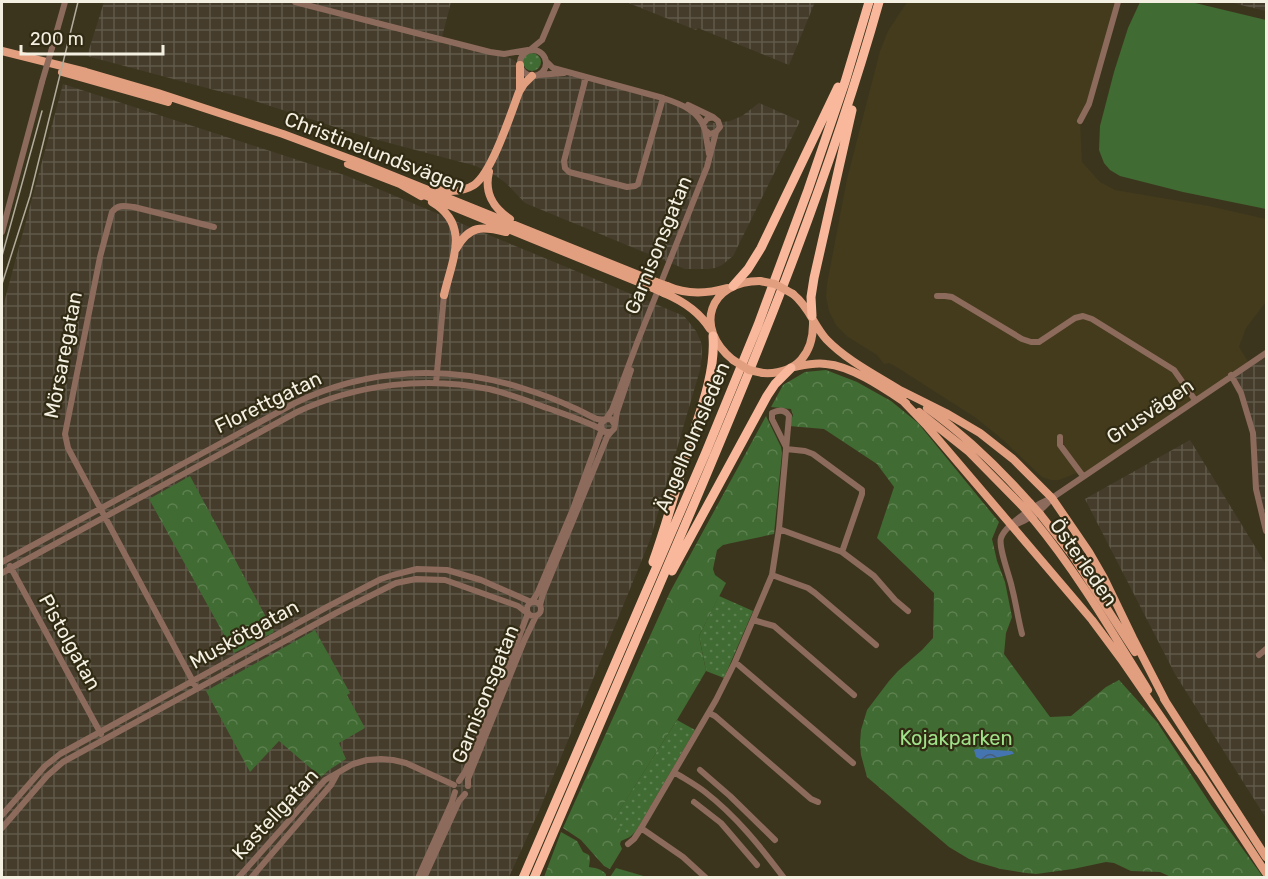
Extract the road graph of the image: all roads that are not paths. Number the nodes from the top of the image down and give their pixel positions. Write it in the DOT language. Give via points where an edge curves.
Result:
graph roads {
  1 [pos="65,2"];
  2 [pos="295,2"];
  3 [pos="558,2"];
  4 [pos="869,2"];
  5 [pos="879,2"];
  6 [pos="1118,2"];
  7 [pos="545,34"];
  8 [pos="870,34"];
  9 [pos="529,50"];
  10 [pos="2,51"];
  11 [pos="854,52"];
  12 [pos="504,54"];
  13 [pos="2,57"];
  14 [pos="545,59"];
  15 [pos="520,64"];
  16 [pos="573,74"];
  17 [pos="534,76"];
  18 [pos="586,77"];
  19 [pos="519,92"];
  20 [pos="663,98"];
  21 [pos="679,104"];
  22 [pos="713,117"];
  23 [pos="1080,121"];
  24 [pos="704,127"];
  25 [pos="716,132"];
  26 [pos="709,158"];
  27 [pos="492,161"];
  28 [pos="383,171"];
  29 [pos="400,184"];
  30 [pos="214,227"];
  31 [pos="2,232"];
  32 [pos="543,236"];
  33 [pos="559,249"];
  34 [pos="455,252"];
  35 [pos="654,285"];
  36 [pos="732,287"];
  37 [pos="666,290"];
  38 [pos="444,295"];
  39 [pos="937,296"];
  40 [pos="813,318"];
  41 [pos="712,333"];
  42 [pos="637,344"];
  43 [pos="1266,353"];
  44 [pos="792,367"];
  45 [pos="437,373"];
  46 [pos="1232,375"];
  47 [pos="436,383"];
  48 [pos="902,396"];
  49 [pos="1195,400"];
  50 [pos="605,419"];
  51 [pos="615,425"];
  52 [pos="602,429"];
  53 [pos="611,432"];
  54 [pos="1060,437"];
  55 [pos="786,448"];
  56 [pos="1083,476"];
  57 [pos="1052,498"];
  58 [pos="99,509"];
  59 [pos="104,517"];
  60 [pos="1037,517"];
  61 [pos="1011,526"];
  62 [pos="779,529"];
  63 [pos="1266,531"];
  64 [pos="842,552"];
  65 [pos="4,561"];
  66 [pos="11,568"];
  67 [pos="2,573"];
  68 [pos="772,574"];
  69 [pos="532,602"];
  70 [pos="652,603"];
  71 [pos="540,605"];
  72 [pos="908,612"];
  73 [pos="528,613"];
  74 [pos="536,616"];
  75 [pos="753,620"];
  76 [pos="1022,634"];
  77 [pos="876,645"];
  78 [pos="1266,649"];
  79 [pos="1259,655"];
  80 [pos="618,658"];
  81 [pos="735,662"];
  82 [pos="193,681"];
  83 [pos="197,689"];
  84 [pos="854,695"];
  85 [pos="1166,702"];
  86 [pos="709,713"];
  87 [pos="100,732"];
  88 [pos="104,740"];
  89 [pos="853,763"];
  90 [pos="700,770"];
  91 [pos="674,772"];
  92 [pos="1198,772"];
  93 [pos="337,774"];
  94 [pos="713,782"];
  95 [pos="456,786"];
  96 [pos="468,786"];
  97 [pos="705,792"];
  98 [pos="465,794"];
  99 [pos="694,802"];
  100 [pos="818,802"];
  101 [pos="730,813"];
  102 [pos="2,815"];
  103 [pos="721,823"];
  104 [pos="2,828"];
  105 [pos="641,828"];
  106 [pos="775,840"];
  107 [pos="628,844"];
  108 [pos="1266,857"];
  109 [pos="757,865"];
  110 [pos="1266,873"];
  111 [pos="238,878"];
  112 [pos="251,878"];
  113 [pos="418,878"];
  114 [pos="424,878"];
  115 [pos="523,878"];
  116 [pos="534,878"];
  117 [pos="706,878"];
  118 [pos="784,878"];
  1 -- 31 [label="street, bridge"];
  2 -- 12 [label="street"];
  3 -- 7 [label="street"];
  4 -- 11 [label="highway, Ängelholmsleden"];
  5 -- 8 [label="highway, Ängelholmsleden"];
  6 -- 23 [label="street" via="1089,104"];
  7 -- 9 [label="street"];
  7 -- 14 [label="street"];
  8 -- 40 [label="highway" via="814,278"];
  8 -- 70 [label="highway, Ängelholmsleden" via="794,258"];
  9 -- 12 [label="street"];
  9 -- 14 [label="street" via="539,51"];
  9 -- 15 [label="street"];
  10 -- 28 [label="main road, Christinelundsvägen" via="158,93"];
  11 -- 36 [label="highway" via="760,248"];
  11 -- 80 [label="highway, Ängelholmsleden" via="758,325"];
  12 -- 15 [label="street"];
  13 -- 29 [label="main road, Christinelundsvägen" via="208,115"];
  14 -- 16 [label="street" via="553,68"];
  14 -- 17 [label="street" via="543,70"];
  15 -- 17 [label="street" via="522,71"];
  15 -- 19 [label="main road"];
  16 -- 17 [label="street"];
  16 -- 18 [label="street"];
  17 -- 19 [label="main road"];
  18 -- 20 [label="street"];
  18 -- 20 [label="street" via="564,161 569,172 627,187 636,185"];
  19 -- 27 [label="main road"];
  20 -- 21 [label="street"];
  21 -- 22 [label="street"];
  21 -- 24 [label="street" via="697,115"];
  22 -- 24 [label="street" via="707,119"];
  22 -- 25 [label="street, Garnisonsgatan" via="720,124"];
  24 -- 25 [label="street" via="710,134"];
  24 -- 26 [label="street, Garnisonsgatan"];
  25 -- 26 [label="street, Garnisonsgatan"];
  26 -- 42 [label="street, Garnisonsgatan"];
  27 -- 28 [label="main road" via="478,182 454,191"];
  27 -- 32 [label="main road" via="487,186 492,202 505,216"];
  28 -- 32 [label="main road, Christinelundsvägen"];
  29 -- 33 [label="main road, Christinelundsvägen"];
  29 -- 34 [label="main road" via="435,203 452,220"];
  30 -- 58 [label="street, Mörsaregatan" via="134,207 115,208 111,215 65,434 68,448"];
  32 -- 35 [label="main road, Christinelundsvägen"];
  33 -- 34 [label="main road" via="482,229 467,233"];
  33 -- 35 [label="main road, Christinelundsvägen"];
  34 -- 38 [label="main road"];
  35 -- 37 [label="main road, Christinelundsvägen, bridge"];
  36 -- 37 [label="main road, Christinelundsvägen" via="696,293"];
  36 -- 40 [label="main road, bridge" via="760,281 775,284 793,294"];
  36 -- 41 [label="main road" via="714,304"];
  37 -- 41 [label="main road, Christinelundsvägen" via="693,308"];
  38 -- 45 [label="street"];
  39 -- 49 [label="street" via="952,297 1031,342 1040,342 1076,318 1092,319 1174,370"];
  40 -- 44 [label="main road" via="810,346"];
  40 -- 48 [label="main road, Österleden" via="835,347"];
  41 -- 44 [label="main road, bridge" via="720,348 749,370 763,373"];
  41 -- 80 [label="highway" via="710,374 654,559"];
  42 -- 50 [label="street, Garnisonsgatan"];
  42 -- 51 [label="street, Garnisonsgatan"];
  43 -- 46 [label="street, Grusvägen"];
  44 -- 48 [label="main road, Österleden" via="820,363 844,368"];
  44 -- 70 [label="highway" via="770,391"];
  45 -- 47 [label="street"];
  45 -- 50 [label="street, Florettgatan" via="502,382"];
  45 -- 58 [label="street, Florettgatan" via="375,376 313,394"];
  46 -- 49 [label="street, Grusvägen"];
  46 -- 63 [label="street" via="1253,433 1256,489"];
  47 -- 52 [label="street, Florettgatan" via="496,391"];
  47 -- 59 [label="street, Florettgatan" via="375,387 314,405"];
  48 -- 57 [label="main road" via="946,413 980,433"];
  48 -- 60 [label="main road, Österleden, bridge" via="937,415 967,439 1001,471"];
  48 -- 61 [label="main road"];
  49 -- 56 [label="street, Grusvägen"];
  50 -- 51 [label="street"];
  50 -- 52 [label="street, Garnisonsgatan"];
  51 -- 53 [label="street, Garnisonsgatan"];
  52 -- 53 [label="street"];
  52 -- 69 [label="street, Garnisonsgatan" via="573,509"];
  53 -- 71 [label="street, Garnisonsgatan"];
  54 -- 56 [label="street" via="1060,445"];
  55 -- 55 [label="street" via="771,418 779,410 789,416"];
  55 -- 62 [label="street"];
  55 -- 64 [label="street" via="813,454 862,490"];
  56 -- 57 [label="street, Grusvägen"];
  57 -- 61 [label="street, Grusvägen" via="1021,523"];
  57 -- 85 [label="main road" via="1104,578"];
  58 -- 59 [label="street, Mörsaregatan"];
  58 -- 65 [label="street, Florettgatan"];
  59 -- 66 [label="street, Florettgatan"];
  59 -- 82 [label="street, Mörsaregatan"];
  60 -- 85 [label="main road, Österleden" via="1073,556"];
  60 -- 92 [label="main road, Österleden" via="1105,619"];
  61 -- 76 [label="street" via="1000,542"];
  61 -- 92 [label="main road" via="1092,620"];
  62 -- 64 [label="street"];
  62 -- 68 [label="street"];
  64 -- 72 [label="street" via="874,576"];
  65 -- 66 [label="street, Pistolgatan"];
  66 -- 67 [label="street, Florettgatan"];
  66 -- 87 [label="street, Pistolgatan"];
  68 -- 75 [label="street"];
  68 -- 77 [label="street" via="815,592"];
  69 -- 71 [label="street"];
  69 -- 73 [label="street, Garnisonsgatan"];
  69 -- 82 [label="street, Muskötgatan" via="458,572 404,571 363,588"];
  70 -- 116 [label="highway, Ängelholmsleden"];
  71 -- 74 [label="street, Garnisonsgatan" via="541,612"];
  73 -- 74 [label="street, Garnisonsgatan"];
  73 -- 83 [label="street, Muskötgatan" via="445,580 396,583"];
  73 -- 95 [label="street, Garnisonsgatan"];
  74 -- 96 [label="street, Garnisonsgatan"];
  75 -- 81 [label="street"];
  75 -- 84 [label="street" via="774,626"];
  78 -- 79 [label="street"];
  80 -- 115 [label="highway, Ängelholmsleden"];
  81 -- 86 [label="street"];
  81 -- 89 [label="street"];
  82 -- 83 [label="street, Mörsaregatan"];
  82 -- 87 [label="street, Muskötgatan"];
  83 -- 88 [label="street, Muskötgatan"];
  85 -- 108 [label="main road, Österleden"];
  86 -- 91 [label="street"];
  86 -- 100 [label="street"];
  87 -- 88 [label="street, Pistolgatan"];
  87 -- 102 [label="street, Muskötgatan" via="48,763"];
  88 -- 104 [label="street, Muskötgatan" via="55,768"];
  90 -- 94 [label="street"];
  91 -- 97 [label="street"];
  91 -- 105 [label="street"];
  92 -- 110 [label="main road, Österleden"];
  93 -- 95 [label="street, Kastellgatan" via="367,760 393,760"];
  93 -- 111 [label="street, Kastellgatan" via="325,780"];
  93 -- 112 [label="street, Kastellgatan"];
  94 -- 97 [label="street"];
  94 -- 106 [label="street"];
  95 -- 96 [label="street, Garnisonsgatan" via="465,782"];
  95 -- 98 [label="street, Garnisonsgatan" via="459,795"];
  95 -- 113 [label="street, Garnisonsgatan"];
  96 -- 98 [label="street, Garnisonsgatan"];
  97 -- 101 [label="street"];
  98 -- 114 [label="street, Garnisonsgatan"];
  99 -- 103 [label="street"];
  101 -- 103 [label="street"];
  101 -- 118 [label="street"];
  103 -- 109 [label="street"];
  105 -- 107 [label="street"];
  105 -- 117 [label="street"];
}
